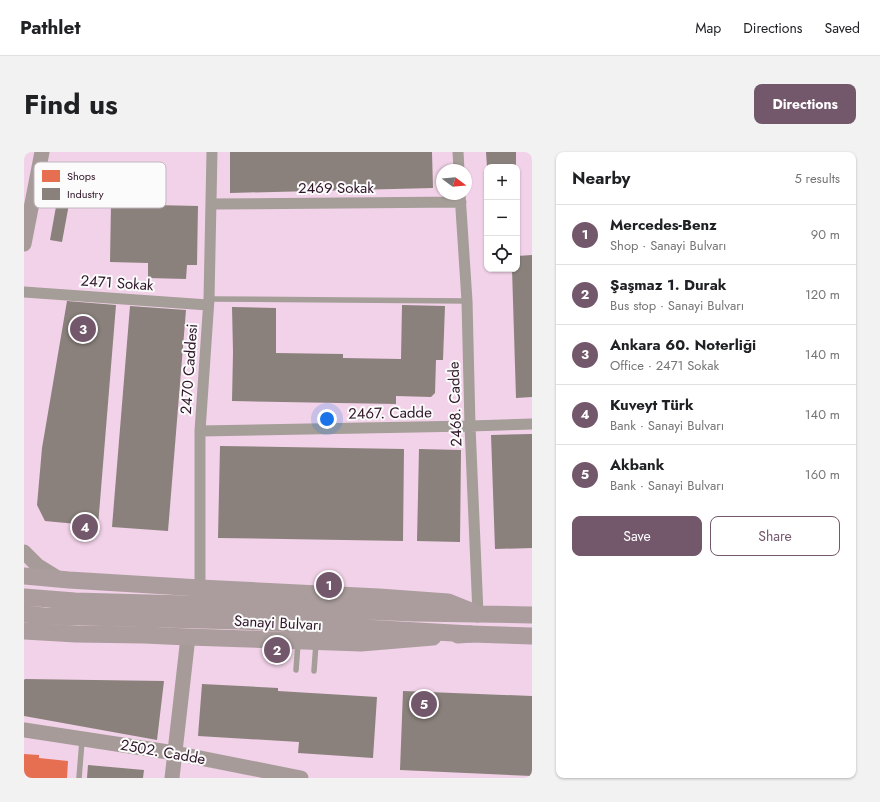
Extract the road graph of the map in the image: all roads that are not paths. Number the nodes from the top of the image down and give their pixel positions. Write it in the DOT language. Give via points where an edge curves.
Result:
graph roads {
  1 [pos="42,152"];
  2 [pos="212,152"];
  3 [pos="458,152"];
  4 [pos="40,162"];
  5 [pos="459,164"];
  6 [pos="34,193"];
  7 [pos="436,199"];
  8 [pos="461,200"];
  9 [pos="211,204"];
  10 [pos="24,244"];
  11 [pos="24,292"];
  12 [pos="467,301"];
  13 [pos="209,302"];
  14 [pos="532,424"];
  15 [pos="470,426"];
  16 [pos="200,431"];
  17 [pos="24,552"];
  18 [pos="24,576"];
  19 [pos="59,579"];
  20 [pos="200,588"];
  21 [pos="24,597"];
  22 [pos="24,614"];
  23 [pos="478,614"];
  24 [pos="532,615"];
  25 [pos="57,632"];
  26 [pos="28,633"];
  27 [pos="471,634"];
  28 [pos="532,636"];
  29 [pos="188,637"];
  30 [pos="298,641"];
  31 [pos="316,641"];
  32 [pos="296,670"];
  33 [pos="314,671"];
  34 [pos="24,730"];
  35 [pos="82,738"];
  36 [pos="175,753"];
  37 [pos="79,778"];
  38 [pos="172,778"];
  39 [pos="301,778"];
  1 -- 4 [label="street"];
  2 -- 9 [label="street, 2470 Caddesi"];
  3 -- 5 [label="street"];
  6 -- 10 [label="street"];
  7 -- 9 [label="street, 2469 Sokak"];
  8 -- 12 [label="street, 2468. Cadde"];
  9 -- 13 [label="street, 2470 Caddesi"];
  11 -- 13 [label="street, 2471 Sokak"];
  12 -- 13 [label="lane"];
  12 -- 15 [label="street, 2468. Cadde"];
  13 -- 16 [label="street, 2470 Caddesi"];
  14 -- 15 [label="street, 2467. Cadde"];
  15 -- 16 [label="street, 2467. Cadde"];
  15 -- 23 [label="street, 2468. Cadde"];
  16 -- 20 [label="street, 2470 Caddesi"];
  17 -- 19 [label="street" via="38,566"];
  18 -- 19 [label="main road"];
  19 -- 20 [label="main road"];
  19 -- 25 [label="main road" via="43,594 39,610 40,620"];
  20 -- 23 [label="main road" via="448,602"];
  21 -- 23 [label="main road, Sanayi Bulvarı, bridge" via="75,601"];
  22 -- 27 [label="main road, Sanayi Bulvarı, bridge" via="240,621"];
  23 -- 24 [label="main road, Sanayi Bulvarı"];
  25 -- 26 [label="main road"];
  25 -- 29 [label="main road"];
  27 -- 28 [label="main road, Sanayi Bulvarı"];
  27 -- 31 [label="main road" via="361,643"];
  29 -- 30 [label="main road"];
  29 -- 36 [label="street"];
  30 -- 31 [label="main road"];
  30 -- 32 [label="lane"];
  31 -- 33 [label="lane"];
  34 -- 35 [label="street, 2502. Cadde"];
  35 -- 36 [label="street, 2502. Cadde"];
  35 -- 37 [label="lane"];
  36 -- 38 [label="street"];
  36 -- 39 [label="street, 2502. Cadde"];
}
